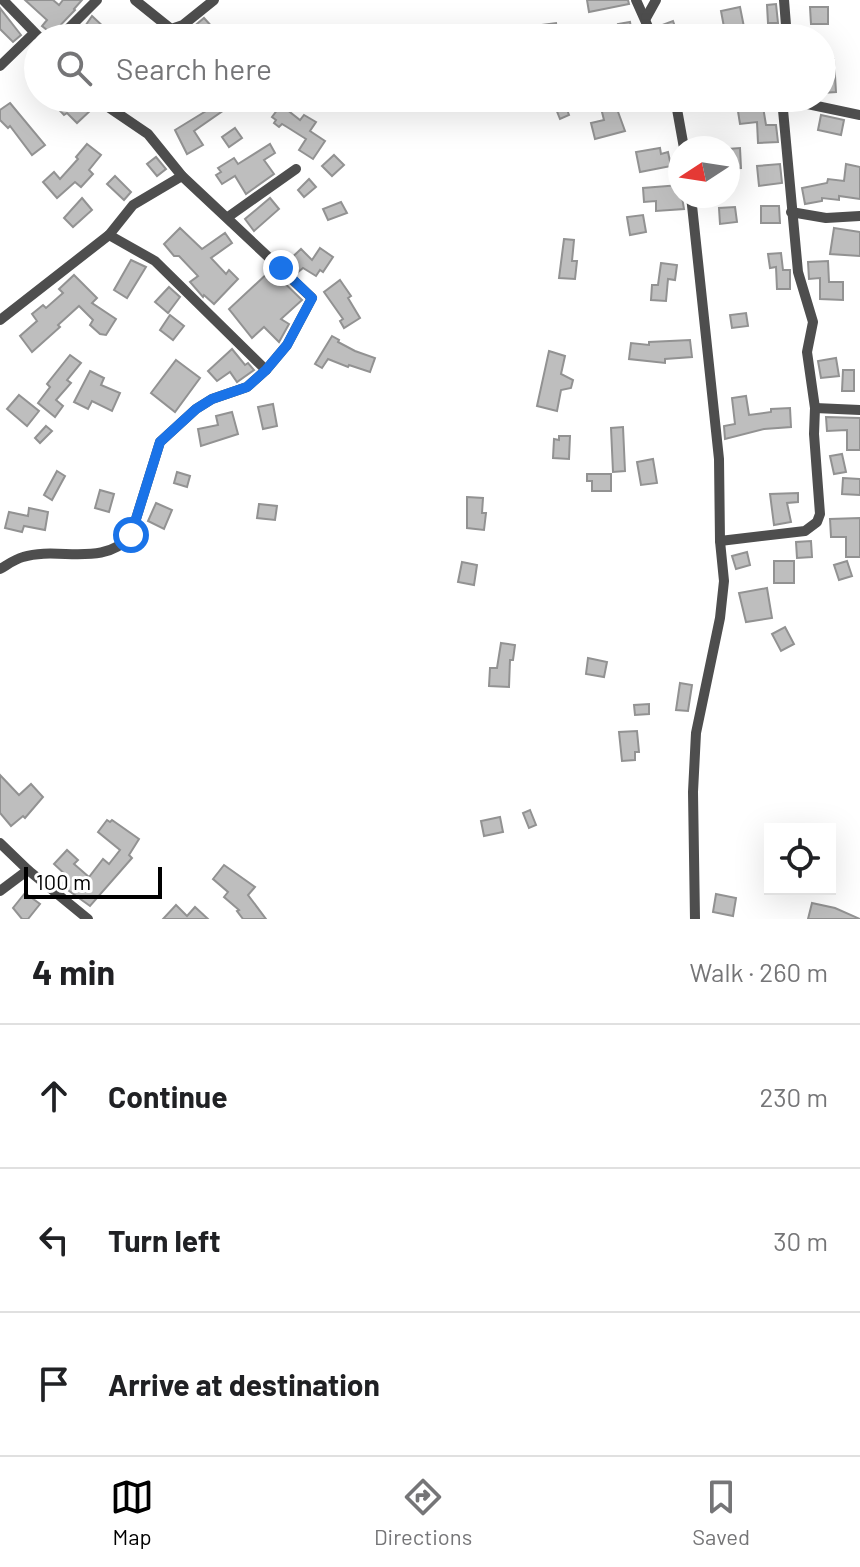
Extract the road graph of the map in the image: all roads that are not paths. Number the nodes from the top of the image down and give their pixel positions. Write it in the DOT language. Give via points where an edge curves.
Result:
graph roads {
  1 [pos="3,0"];
  2 [pos="97,0"];
  3 [pos="135,0"];
  4 [pos="214,0"];
  5 [pos="636,0"];
  6 [pos="656,0"];
  7 [pos="784,0"];
  8 [pos="646,18"];
  9 [pos="26,24"];
  10 [pos="73,24"];
  11 [pos="165,24"];
  12 [pos="184,24"];
  13 [pos="648,24"];
  14 [pos="786,24"];
  15 [pos="24,47"];
  16 [pos="0,66"];
  17 [pos="836,110"];
  18 [pos="116,112"];
  19 [pos="678,112"];
  20 [pos="787,112"];
  21 [pos="860,115"];
  22 [pos="682,136"];
  23 [pos="296,169"];
  24 [pos="182,176"];
  25 [pos="692,208"];
  26 [pos="791,212"];
  27 [pos="860,216"];
  28 [pos="228,217"];
  29 [pos="109,235"];
  30 [pos="0,320"];
  31 [pos="266,370"];
  32 [pos="815,408"];
  33 [pos="860,410"];
  34 [pos="720,541"];
  35 [pos="0,569"];
  36 [pos="0,843"];
  37 [pos="28,870"];
  38 [pos="0,891"];
  39 [pos="88,919"];
  40 [pos="695,919"];
  1 -- 9 [label="street"];
  2 -- 10 [label="street"];
  3 -- 11 [label="street"];
  4 -- 12 [label="street"];
  5 -- 8 [label="street"];
  6 -- 8 [label="street"];
  7 -- 14 [label="street"];
  8 -- 13 [label="street"];
  15 -- 16 [label="street"];
  17 -- 21 [label="street"];
  18 -- 24 [label="street" via="148,134"];
  19 -- 22 [label="street"];
  20 -- 26 [label="street"];
  23 -- 28 [label="street"];
  24 -- 28 [label="street"];
  24 -- 29 [label="street" via="133,205"];
  25 -- 34 [label="street" via="719,459"];
  26 -- 27 [label="street"];
  26 -- 32 [label="street" via="800,286 813,322 807,352"];
  28 -- 31 [label="street" via="312,298 287,345"];
  29 -- 30 [label="street"];
  29 -- 31 [label="street" via="155,261"];
  31 -- 35 [label="street" via="247,387 196,409 160,442 131,535 121,547 24,556"];
  32 -- 33 [label="street"];
  32 -- 34 [label="street" via="817,522 805,531"];
  34 -- 40 [label="street" via="720,618 696,733"];
  36 -- 37 [label="street"];
  37 -- 38 [label="street"];
  37 -- 39 [label="street"];
}
